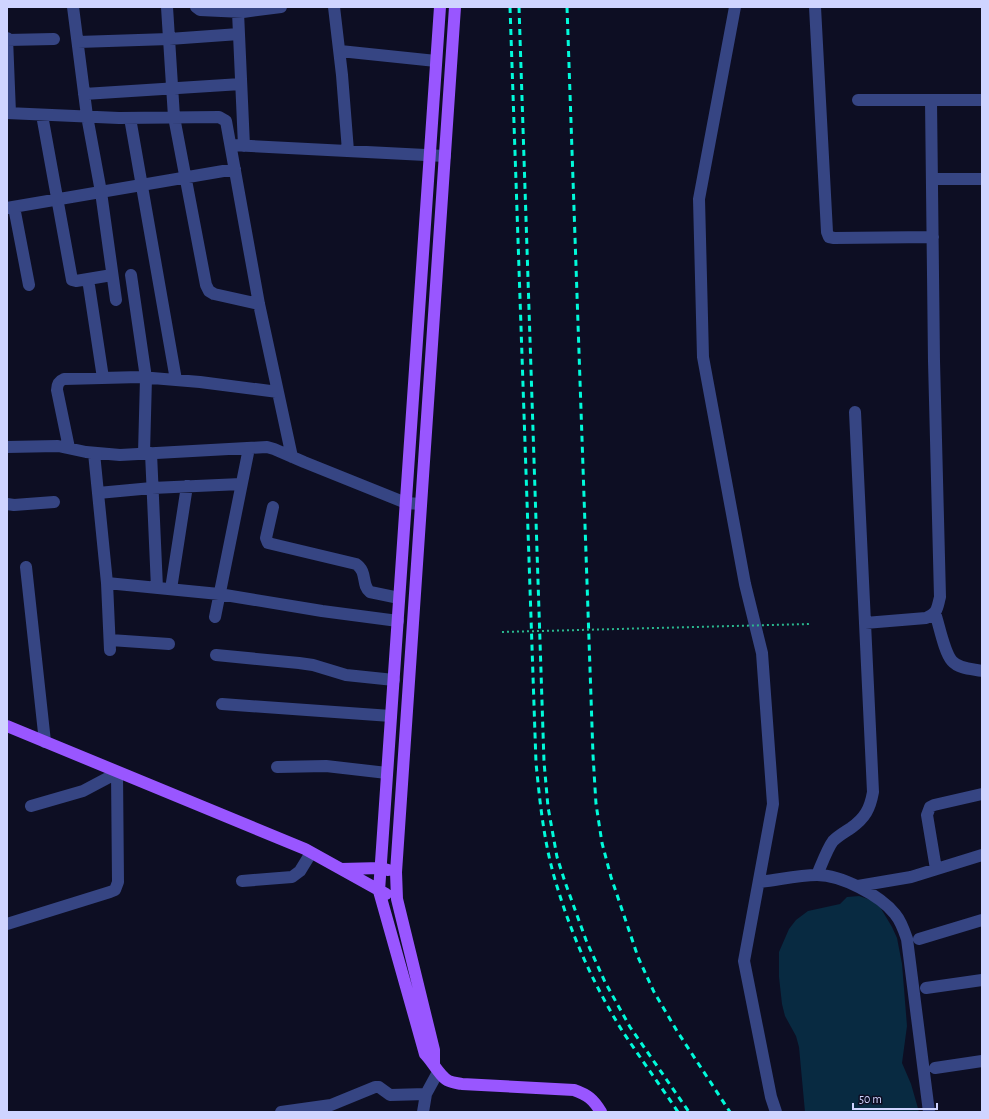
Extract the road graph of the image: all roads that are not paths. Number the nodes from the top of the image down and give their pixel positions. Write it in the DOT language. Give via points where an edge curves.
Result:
graph roads {
  1 [pos="73,7"];
  2 [pos="167,7"];
  3 [pos="196,7"];
  4 [pos="281,7"];
  5 [pos="334,7"];
  6 [pos="440,7"];
  7 [pos="455,7"];
  8 [pos="736,7"];
  9 [pos="815,7"];
  10 [pos="238,12"];
  11 [pos="239,34"];
  12 [pos="7,39"];
  13 [pos="54,39"];
  14 [pos="169,39"];
  15 [pos="78,42"];
  16 [pos="340,51"];
  17 [pos="436,61"];
  18 [pos="241,84"];
  19 [pos="172,89"];
  20 [pos="84,94"];
  21 [pos="858,100"];
  22 [pos="931,100"];
  23 [pos="982,100"];
  24 [pos="8,113"];
  25 [pos="42,114"];
  26 [pos="87,116"];
  27 [pos="174,117"];
  28 [pos="130,118"];
  29 [pos="231,145"];
  30 [pos="244,146"];
  31 [pos="348,151"];
  32 [pos="430,155"];
  33 [pos="445,156"];
  34 [pos="235,169"];
  35 [pos="185,178"];
  36 [pos="932,179"];
  37 [pos="982,179"];
  38 [pos="143,185"];
  39 [pos="101,192"];
  40 [pos="56,200"];
  41 [pos="11,208"];
  42 [pos="933,237"];
  43 [pos="112,275"];
  44 [pos="131,275"];
  45 [pos="88,279"];
  46 [pos="29,285"];
  47 [pos="116,300"];
  48 [pos="259,304"];
  49 [pos="104,378"];
  50 [pos="146,378"];
  51 [pos="176,380"];
  52 [pos="278,392"];
  53 [pos="855,412"];
  54 [pos="7,447"];
  55 [pos="69,448"];
  56 [pos="248,448"];
  57 [pos="94,453"];
  58 [pos="147,453"];
  59 [pos="292,457"];
  60 [pos="241,484"];
  61 [pos="187,486"];
  62 [pos="152,488"];
  63 [pos="98,492"];
  64 [pos="54,502"];
  65 [pos="406,502"];
  66 [pos="7,504"];
  67 [pos="421,504"];
  68 [pos="273,507"];
  69 [pos="26,567"];
  70 [pos="106,583"];
  71 [pos="157,588"];
  72 [pos="171,589"];
  73 [pos="219,594"];
  74 [pos="399,598"];
  75 [pos="935,612"];
  76 [pos="215,617"];
  77 [pos="398,621"];
  78 [pos="865,623"];
  79 [pos="169,644"];
  80 [pos="216,655"];
  81 [pos="982,671"];
  82 [pos="394,680"];
  83 [pos="222,704"];
  84 [pos="391,716"];
  85 [pos="7,726"];
  86 [pos="45,742"];
  87 [pos="277,767"];
  88 [pos="117,773"];
  89 [pos="387,773"];
  90 [pos="982,794"];
  91 [pos="31,806"];
  92 [pos="311,853"];
  93 [pos="982,855"];
  94 [pos="381,868"];
  95 [pos="339,869"];
  96 [pos="936,869"];
  97 [pos="396,872"];
  98 [pos="817,875"];
  99 [pos="242,881"];
  100 [pos="759,882"];
  101 [pos="858,886"];
  102 [pos="379,891"];
  103 [pos="397,899"];
  104 [pos="982,920"];
  105 [pos="7,924"];
  106 [pos="919,939"];
  107 [pos="982,980"];
  108 [pos="926,988"];
  109 [pos="982,1061"];
  110 [pos="436,1067"];
  111 [pos="935,1068"];
  112 [pos="426,1094"];
  113 [pos="281,1112"];
  114 [pos="423,1112"];
  115 [pos="601,1112"];
  116 [pos="776,1112"];
  117 [pos="929,1112"];
  1 -- 15 [label="street"];
  2 -- 14 [label="street"];
  3 -- 10 [label="street" via="200,10"];
  4 -- 10 [label="street"];
  5 -- 16 [label="street"];
  6 -- 17 [label="main road"];
  7 -- 33 [label="main road"];
  8 -- 100 [label="street" via="699,200 699,223 703,357 745,584 762,653 773,804"];
  9 -- 42 [label="street" via="827,232 834,238"];
  10 -- 11 [label="street"];
  11 -- 14 [label="street"];
  11 -- 18 [label="street"];
  12 -- 13 [label="street"];
  12 -- 24 [label="street"];
  14 -- 15 [label="street"];
  14 -- 19 [label="street"];
  15 -- 20 [label="street"];
  16 -- 17 [label="street"];
  16 -- 31 [label="street"];
  17 -- 32 [label="main road"];
  18 -- 19 [label="street"];
  18 -- 30 [label="street"];
  19 -- 20 [label="street"];
  19 -- 27 [label="street"];
  20 -- 26 [label="street"];
  21 -- 22 [label="street"];
  22 -- 23 [label="street"];
  22 -- 36 [label="street"];
  24 -- 25 [label="street"];
  25 -- 26 [label="street"];
  25 -- 40 [label="street"];
  26 -- 28 [label="street"];
  26 -- 39 [label="street"];
  27 -- 28 [label="street"];
  27 -- 29 [label="street" via="223,118 226,121"];
  27 -- 35 [label="street"];
  28 -- 38 [label="street"];
  29 -- 30 [label="street"];
  29 -- 34 [label="street"];
  30 -- 31 [label="street"];
  31 -- 32 [label="street"];
  32 -- 33 [label="street"];
  32 -- 65 [label="main road"];
  33 -- 67 [label="main road"];
  34 -- 35 [label="street"];
  34 -- 48 [label="street"];
  35 -- 38 [label="street"];
  35 -- 48 [label="street" via="209,291"];
  36 -- 37 [label="street"];
  36 -- 42 [label="street"];
  38 -- 39 [label="street"];
  38 -- 51 [label="street"];
  39 -- 40 [label="street"];
  39 -- 43 [label="street"];
  40 -- 41 [label="street"];
  40 -- 45 [label="street" via="72,280"];
  41 -- 46 [label="street"];
  42 -- 75 [label="street" via="940,597"];
  43 -- 45 [label="street"];
  43 -- 47 [label="street"];
  44 -- 50 [label="street"];
  45 -- 49 [label="street"];
  48 -- 52 [label="street"];
  49 -- 50 [label="street"];
  49 -- 55 [label="street" via="64,379 57,385"];
  50 -- 51 [label="street"];
  50 -- 58 [label="street"];
  51 -- 52 [label="street"];
  52 -- 59 [label="street"];
  53 -- 78 [label="street"];
  54 -- 55 [label="street"];
  55 -- 57 [label="street"];
  56 -- 58 [label="street"];
  56 -- 59 [label="street" via="267,447"];
  56 -- 60 [label="street"];
  57 -- 58 [label="street"];
  57 -- 63 [label="street"];
  58 -- 62 [label="street"];
  59 -- 65 [label="street"];
  60 -- 61 [label="street"];
  60 -- 73 [label="street"];
  61 -- 62 [label="street"];
  61 -- 72 [label="street"];
  62 -- 63 [label="street"];
  62 -- 71 [label="street"];
  63 -- 70 [label="street"];
  64 -- 66 [label="street"];
  65 -- 67 [label="street"];
  65 -- 74 [label="main road"];
  67 -- 97 [label="main road"];
  68 -- 74 [label="street" via="266,538 268,543 356,564 363,571 368,590"];
  69 -- 86 [label="street"];
  70 -- 71 [label="street"];
  70 -- 79 [label="street" via="110,645"];
  71 -- 72 [label="street"];
  72 -- 73 [label="street"];
  73 -- 76 [label="street"];
  73 -- 77 [label="street"];
  74 -- 77 [label="main road"];
  75 -- 78 [label="street" via="926,618"];
  75 -- 81 [label="street" via="946,650 952,661 962,667"];
  77 -- 82 [label="main road"];
  78 -- 98 [label="street" via="872,799 867,814 832,842"];
  80 -- 82 [label="street" via="299,663 339,674"];
  82 -- 84 [label="main road"];
  83 -- 84 [label="street"];
  84 -- 89 [label="main road"];
  85 -- 86 [label="main road"];
  86 -- 88 [label="main road"];
  87 -- 89 [label="street" via="326,766"];
  88 -- 91 [label="street" via="76,794"];
  88 -- 92 [label="main road"];
  88 -- 105 [label="street" via="118,882 115,890"];
  89 -- 94 [label="main road"];
  90 -- 96 [label="street" via="930,807 927,815"];
  92 -- 95 [label="main road"];
  92 -- 99 [label="street" via="300,871 292,877"];
  93 -- 96 [label="street"];
  94 -- 95 [label="main road"];
  94 -- 97 [label="main road"];
  94 -- 102 [label="main road"];
  95 -- 102 [label="main road"];
  96 -- 101 [label="street" via="911,877"];
  97 -- 103 [label="main road"];
  98 -- 100 [label="street"];
  98 -- 101 [label="street"];
  100 -- 116 [label="street" via="744,961"];
  101 -- 117 [label="street" via="896,914 907,939"];
  102 -- 103 [label="main road"];
  102 -- 110 [label="main road" via="425,1054"];
  103 -- 110 [label="main road"];
  104 -- 106 [label="street"];
  107 -- 108 [label="street"];
  109 -- 111 [label="street"];
  110 -- 112 [label="street"];
  110 -- 115 [label="main road" via="448,1081 462,1084 574,1090 587,1095"];
  112 -- 113 [label="street" via="390,1095 375,1086 330,1105"];
  112 -- 114 [label="street"];
}
